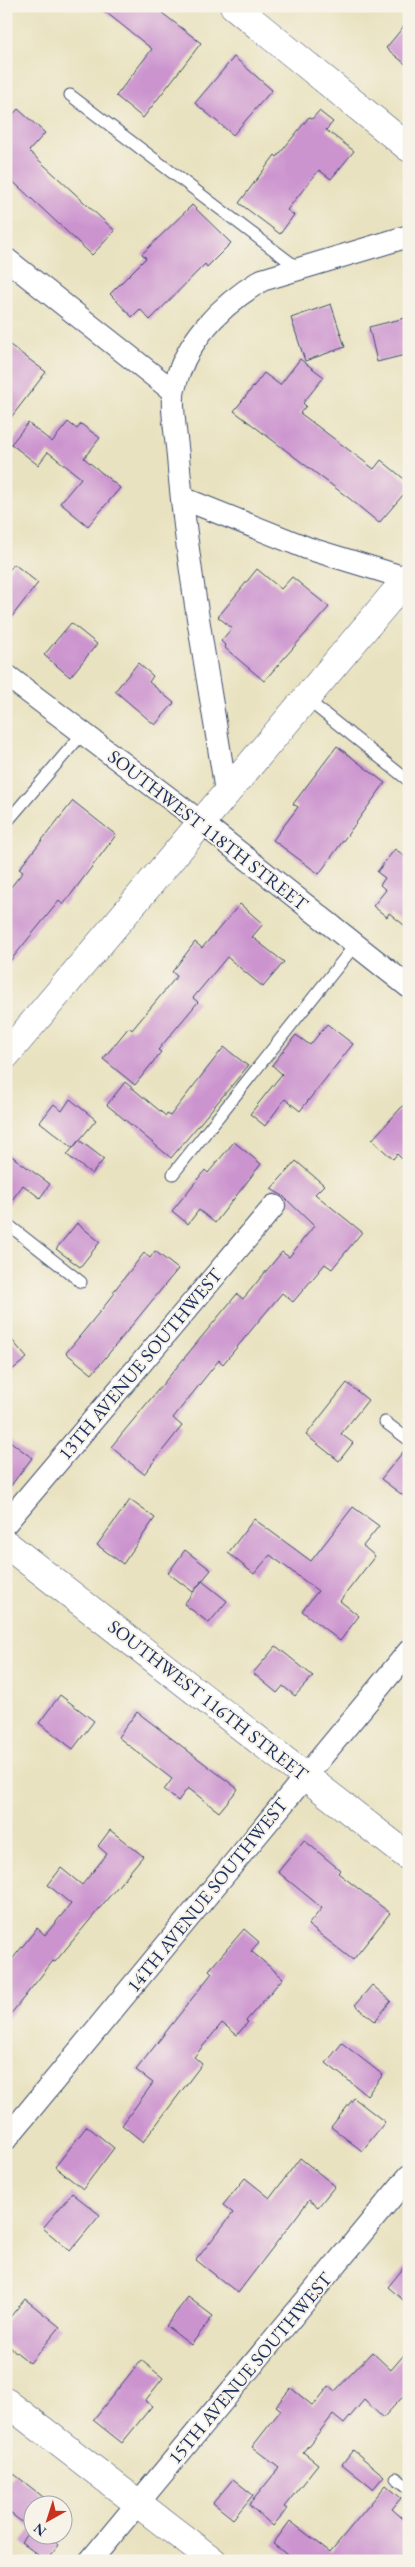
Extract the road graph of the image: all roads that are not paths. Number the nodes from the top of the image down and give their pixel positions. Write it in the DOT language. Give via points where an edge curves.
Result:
graph roads {
  1 [pos="234,6"];
  2 [pos="70,95"];
  3 [pos="409,148"];
  4 [pos="409,236"];
  5 [pos="6,259"];
  6 [pos="299,269"];
  7 [pos="173,391"];
  8 [pos="182,498"];
  9 [pos="408,577"];
  10 [pos="6,675"];
  11 [pos="304,698"];
  12 [pos="83,733"];
  13 [pos="409,781"];
  14 [pos="226,792"];
  15 [pos="6,823"];
  16 [pos="202,823"];
  17 [pos="355,945"];
  18 [pos="409,988"];
  19 [pos="6,1055"];
  20 [pos="172,1174"];
  21 [pos="274,1206"];
  22 [pos="6,1223"];
  23 [pos="81,1282"];
  24 [pos="385,1422"];
  25 [pos="409,1440"];
  26 [pos="6,1523"];
  27 [pos="6,1544"];
  28 [pos="409,1651"];
  29 [pos="306,1776"];
  30 [pos="409,1857"];
  31 [pos="6,2139"];
  32 [pos="409,2176"];
  33 [pos="6,2402"];
  34 [pos="396,2478"];
  35 [pos="409,2488"];
  36 [pos="138,2504"];
  37 [pos="199,2554"];
  38 [pos="90,2561"];
  1 -- 3 [label="street"];
  2 -- 6 [label="lane"];
  4 -- 6 [label="street"];
  5 -- 7 [label="street"];
  6 -- 7 [label="street" via="262,280 217,313 200,334"];
  7 -- 8 [label="street"];
  8 -- 9 [label="street" via="307,548"];
  8 -- 14 [label="street"];
  9 -- 11 [label="street"];
  10 -- 12 [label="street, SOUTHWEST 118TH STREET"];
  11 -- 13 [label="lane"];
  11 -- 14 [label="street"];
  12 -- 15 [label="lane"];
  12 -- 16 [label="street, SOUTHWEST 118TH STREET"];
  14 -- 16 [label="street"];
  16 -- 17 [label="street, SOUTHWEST 118TH STREET"];
  16 -- 19 [label="street"];
  17 -- 18 [label="street, SOUTHWEST 118TH STREET"];
  17 -- 20 [label="lane"];
  21 -- 26 [label="street, 13TH AVENUE SOUTHWEST"];
  22 -- 23 [label="lane"];
  24 -- 25 [label="lane"];
  27 -- 29 [label="street, SOUTHWEST 116TH STREET"];
  28 -- 29 [label="street, 14TH AVENUE SOUTHWEST"];
  29 -- 30 [label="street, SOUTHWEST 116TH STREET"];
  29 -- 31 [label="street, 14TH AVENUE SOUTHWEST"];
  32 -- 36 [label="street, 15TH AVENUE SOUTHWEST"];
  33 -- 36 [label="street"];
  34 -- 35 [label="lane"];
  36 -- 37 [label="street"];
  36 -- 38 [label="street, 15TH AVENUE SOUTHWEST"];
}
